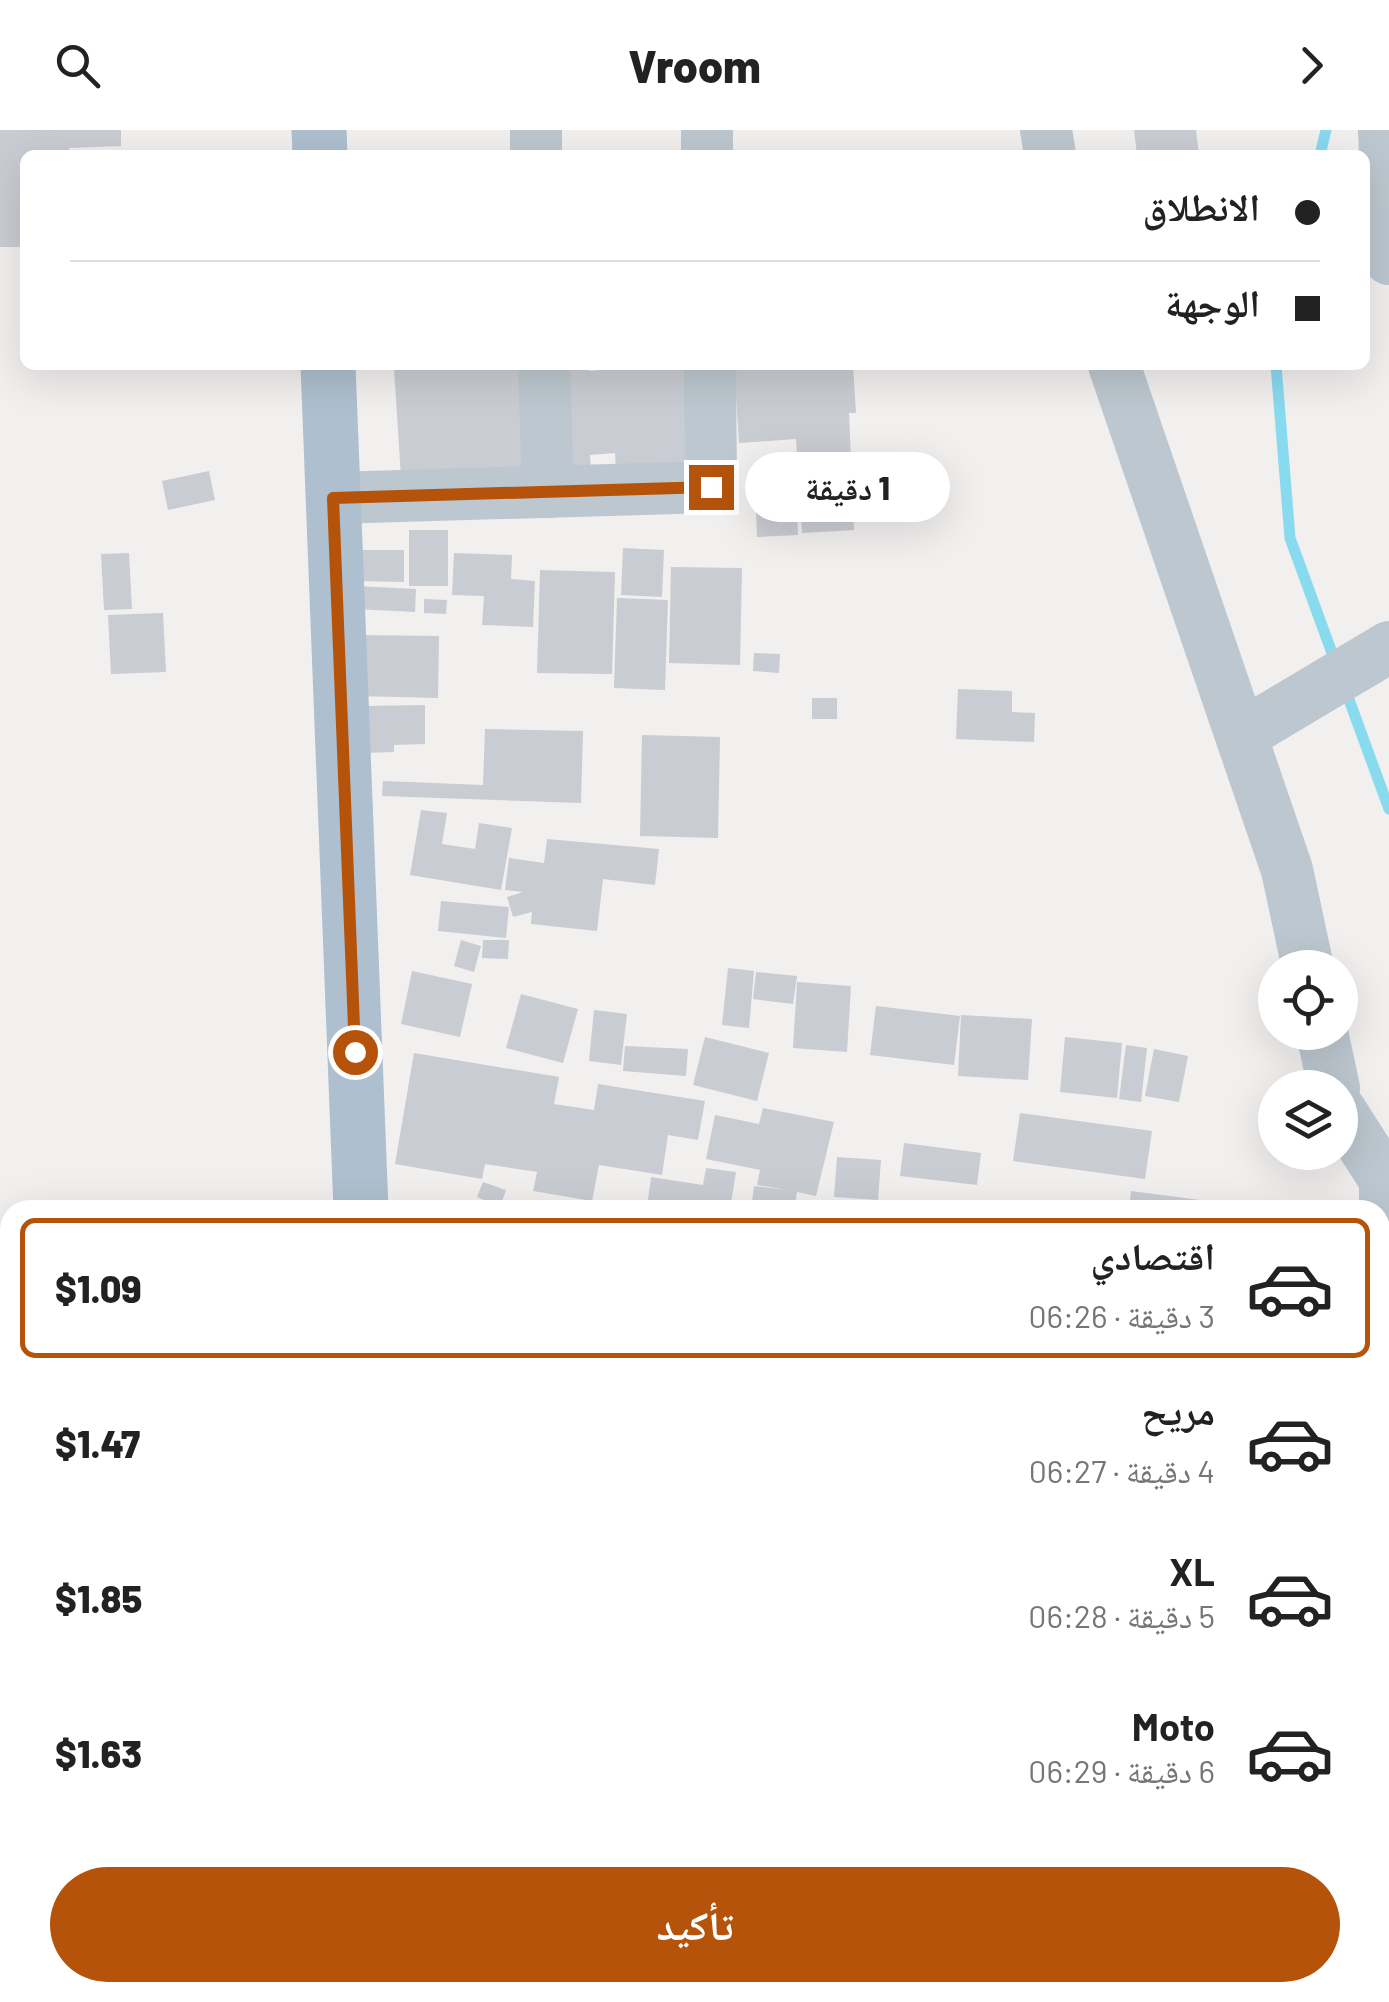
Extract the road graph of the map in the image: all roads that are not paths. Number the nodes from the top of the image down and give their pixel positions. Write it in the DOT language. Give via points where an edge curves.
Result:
graph roads {
  1 [pos="1384,130"];
  2 [pos="1389,259"];
  3 [pos="328,370"];
  4 [pos="544,370"];
  5 [pos="710,370"];
  6 [pos="1116,370"];
  7 [pos="548,492"];
  8 [pos="333,498"];
  9 [pos="1387,648"];
  10 [pos="1261,722"];
  11 [pos="1304,950"];
  12 [pos="1358,1138"];
  13 [pos="361,1200"];
  14 [pos="1385,1200"];
  1 -- 2 [label="street"];
  3 -- 8 [label="main road"];
  4 -- 7 [label="street"];
  5 -- 7 [label="street" via="711,487"];
  6 -- 10 [label="street"];
  7 -- 8 [label="street"];
  8 -- 13 [label="main road"];
  9 -- 10 [label="street"];
  10 -- 11 [label="street"];
  12 -- 14 [label="street" via="1385,1180"];
}
